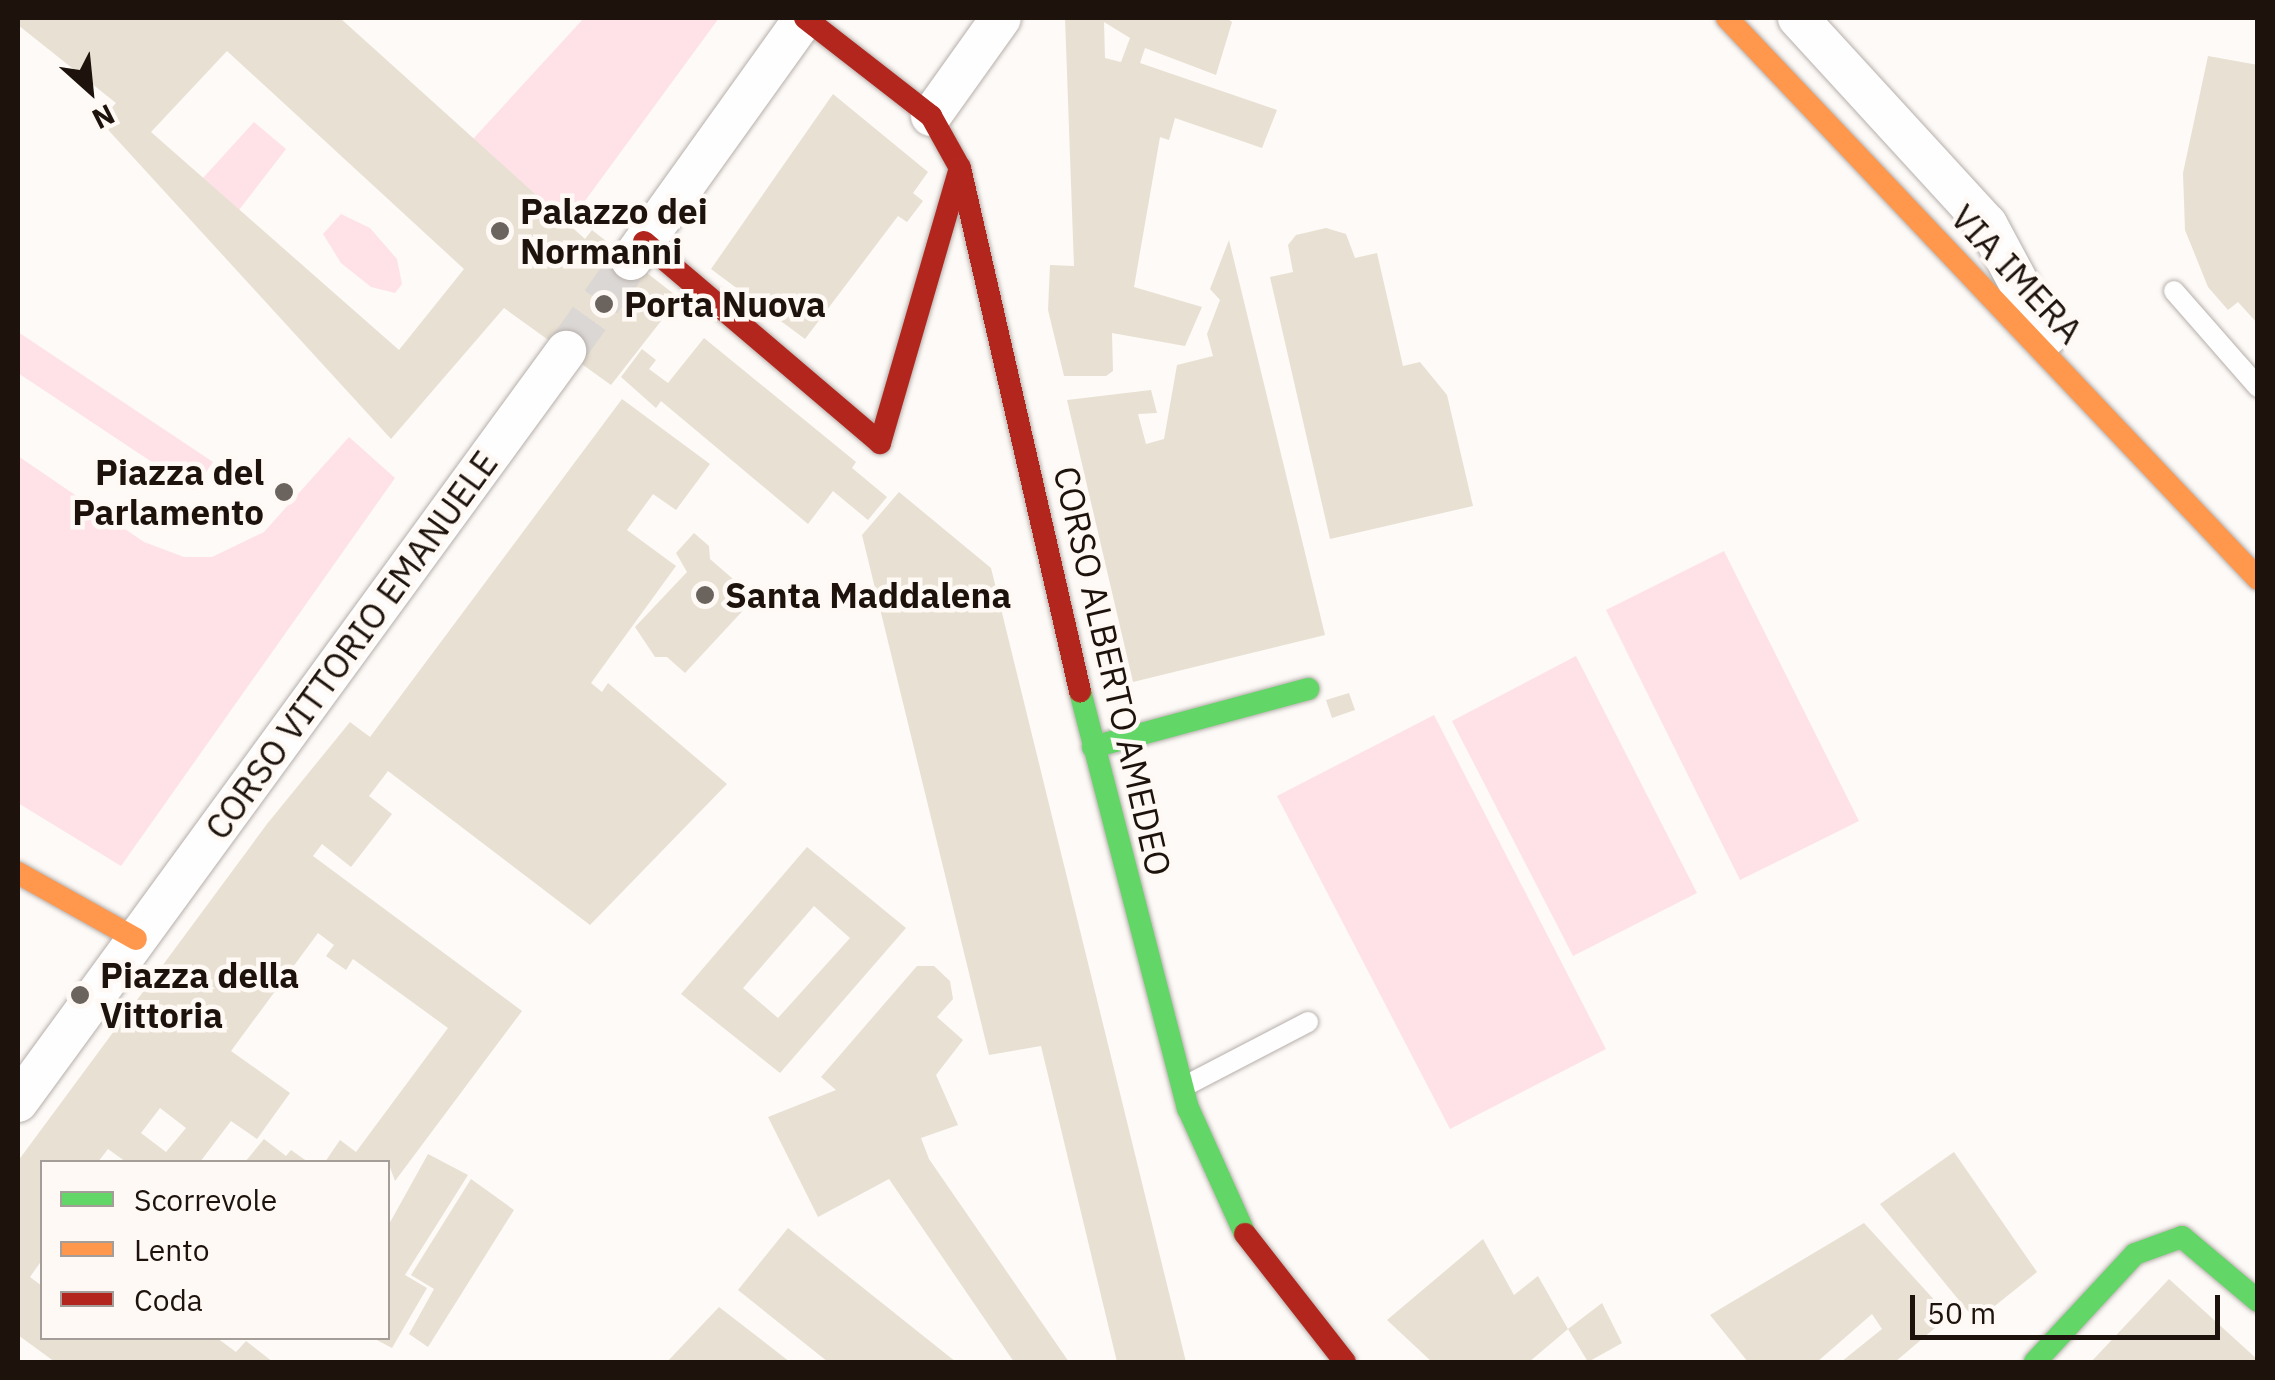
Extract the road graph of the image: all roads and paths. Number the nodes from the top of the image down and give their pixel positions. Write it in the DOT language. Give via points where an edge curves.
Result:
graph roads {
  1 [pos="804,18"];
  2 [pos="1001,18"];
  3 [pos="1727,18"];
  4 [pos="1798,18"];
  5 [pos="931,116"];
  6 [pos="960,168"];
  7 [pos="637,251"];
  8 [pos="2174,290"];
  9 [pos="566,351"];
  10 [pos="2072,383"];
  11 [pos="2258,387"];
  12 [pos="2258,579"];
  13 [pos="1308,689"];
  14 [pos="1093,747"];
  15 [pos="18,873"];
  16 [pos="136,939"];
  17 [pos="1308,1022"];
  18 [pos="1182,1088"];
  19 [pos="18,1102"];
  20 [pos="2258,1301"];
  21 [pos="1345,1362"];
  22 [pos="2036,1362"];
  1 -- 5 [label="street, CORSO ALBERTO AMEDEO"];
  1 -- 7 [label="street"];
  2 -- 5 [label="street"];
  3 -- 10 [label="street, VIA IMERA"];
  4 -- 10 [label="street" via="1987,224"];
  5 -- 6 [label="street, CORSO ALBERTO AMEDEO"];
  6 -- 7 [label="street" via="880,443"];
  6 -- 14 [label="street, CORSO ALBERTO AMEDEO"];
  8 -- 11 [label="lane"];
  9 -- 16 [label="street, CORSO VITTORIO EMANUELE"];
  10 -- 12 [label="street, VIA IMERA"];
  13 -- 14 [label="street"];
  14 -- 18 [label="street, CORSO ALBERTO AMEDEO"];
  15 -- 16 [label="street"];
  16 -- 19 [label="street, CORSO VITTORIO EMANUELE"];
  17 -- 18 [label="lane"];
  18 -- 21 [label="street, CORSO ALBERTO AMEDEO" via="1248,1237"];
  20 -- 22 [label="street" via="2182,1237 2135,1254"];
}
